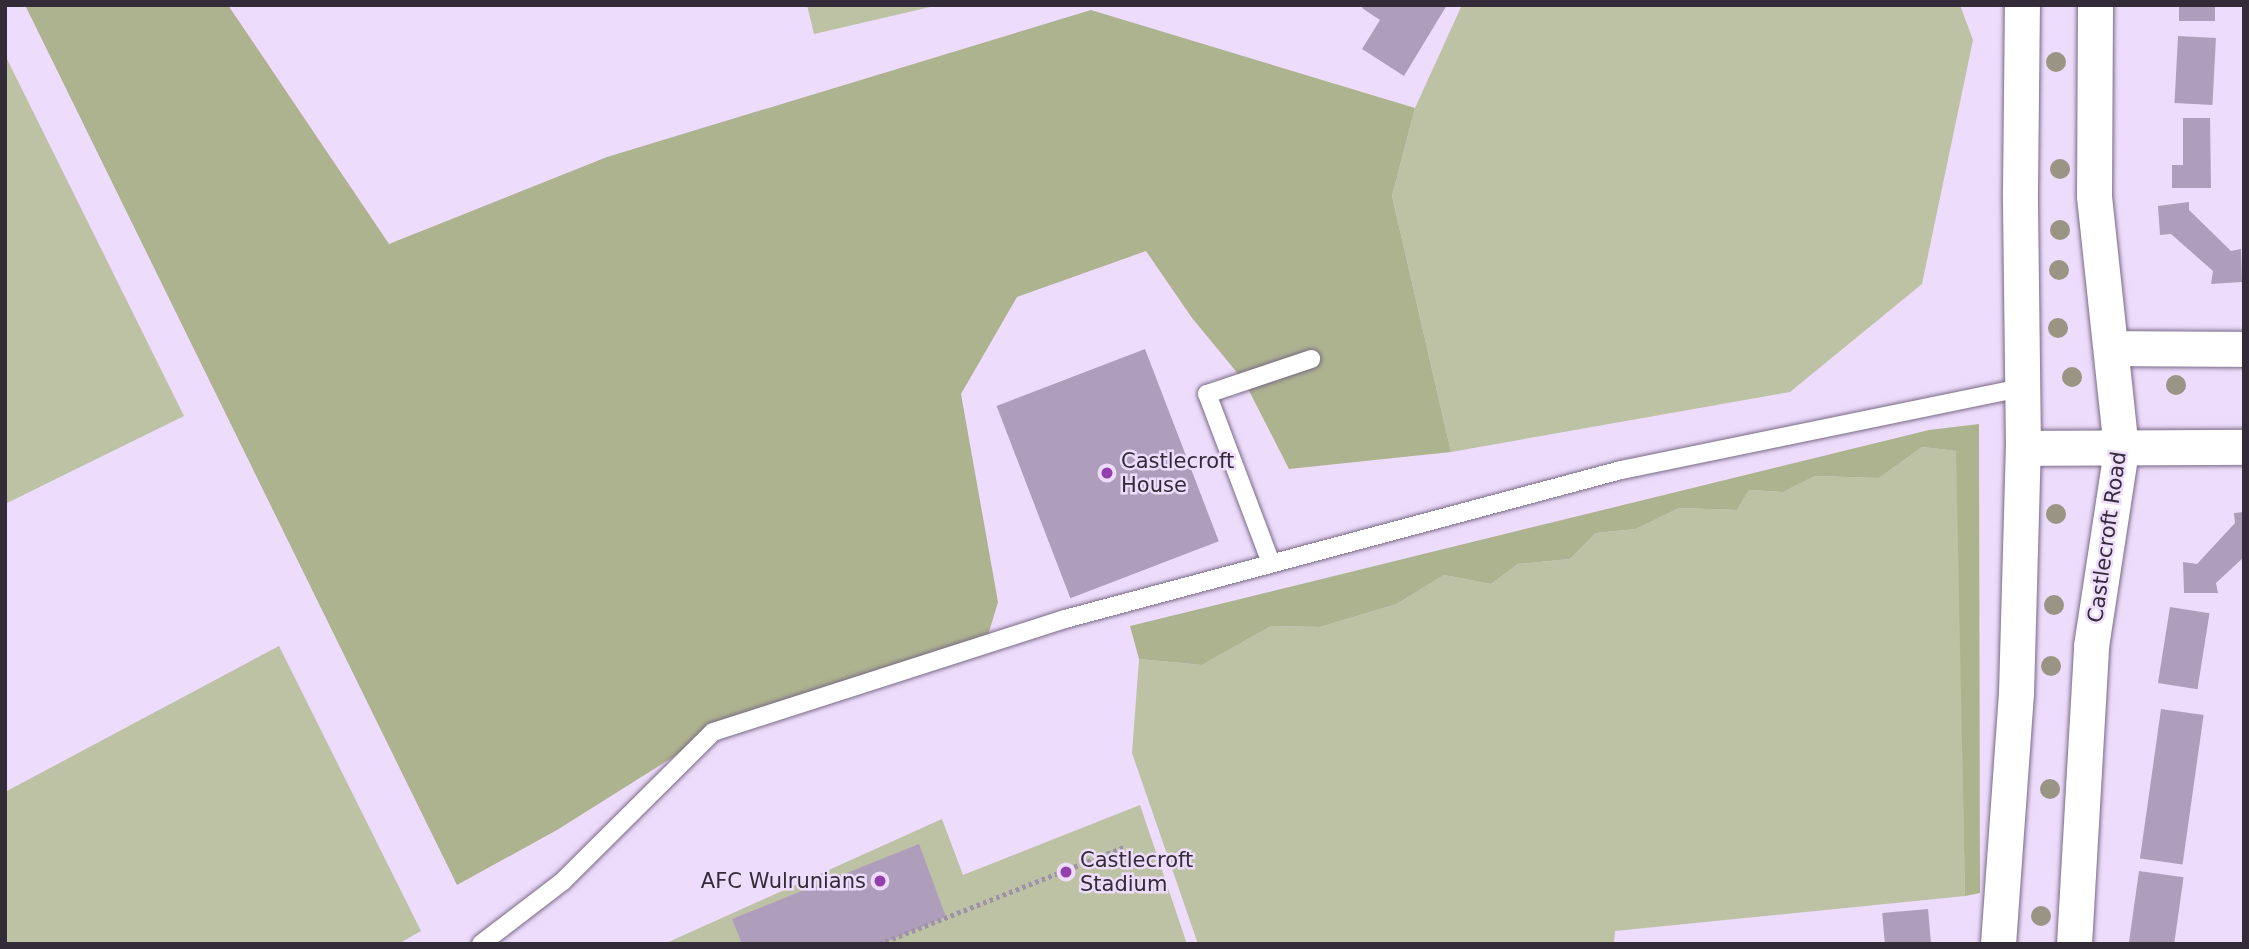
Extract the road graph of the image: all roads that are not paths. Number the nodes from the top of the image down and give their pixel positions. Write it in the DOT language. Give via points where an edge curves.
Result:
graph roads {
  1 [pos="2022,5"];
  2 [pos="2095,5"];
  3 [pos="2112,348"];
  4 [pos="2244,349"];
  5 [pos="1311,359"];
  6 [pos="2022,388"];
  7 [pos="2244,447"];
  8 [pos="2023,448"];
  9 [pos="2121,449"];
  10 [pos="1271,563"];
  11 [pos="481,944"];
  12 [pos="1998,944"];
  13 [pos="2074,944"];
  1 -- 6 [label="street"];
  2 -- 3 [label="street, Castlecroft Road" via="2094,196"];
  3 -- 4 [label="street"];
  3 -- 9 [label="street, Castlecroft Road"];
  5 -- 10 [label="lane" via="1208,394"];
  6 -- 8 [label="street"];
  6 -- 10 [label="lane" via="1621,470"];
  7 -- 9 [label="street"];
  8 -- 9 [label="street"];
  8 -- 12 [label="street" via="2016,693"];
  9 -- 13 [label="street, Castlecroft Road" via="2091,646"];
  10 -- 11 [label="lane" via="1065,619 713,732 563,881"];
}
